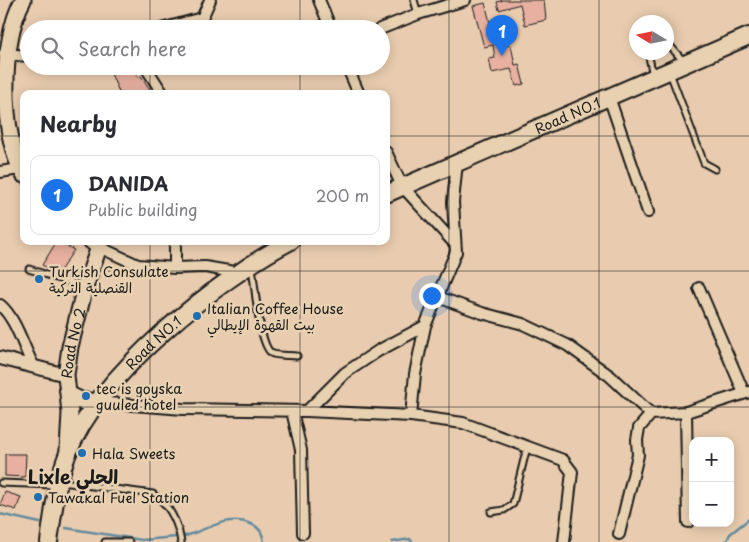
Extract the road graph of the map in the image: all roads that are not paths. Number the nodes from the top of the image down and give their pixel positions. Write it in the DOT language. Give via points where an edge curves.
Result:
graph roads {
  1 [pos="23,0"];
  2 [pos="210,0"];
  3 [pos="319,0"];
  4 [pos="414,0"];
  5 [pos="465,0"];
  6 [pos="418,14"];
  7 [pos="195,20"];
  8 [pos="327,20"];
  9 [pos="390,25"];
  10 [pos="749,36"];
  11 [pos="674,51"];
  12 [pos="4,54"];
  13 [pos="20,55"];
  14 [pos="650,60"];
  15 [pos="685,64"];
  16 [pos="669,70"];
  17 [pos="151,75"];
  18 [pos="351,75"];
  19 [pos="654,76"];
  20 [pos="160,90"];
  21 [pos="357,90"];
  22 [pos="609,96"];
  23 [pos="390,160"];
  24 [pos="457,162"];
  25 [pos="20,167"];
  26 [pos="716,169"];
  27 [pos="0,172"];
  28 [pos="20,172"];
  29 [pos="402,186"];
  30 [pos="390,192"];
  31 [pos="648,212"];
  32 [pos="456,244"];
  33 [pos="95,245"];
  34 [pos="97,245"];
  35 [pos="175,245"];
  36 [pos="284,245"];
  37 [pos="175,268"];
  38 [pos="29,269"];
  39 [pos="246,269"];
  40 [pos="85,287"];
  41 [pos="698,288"];
  42 [pos="438,297"];
  43 [pos="0,306"];
  44 [pos="425,326"];
  45 [pos="297,356"];
  46 [pos="0,359"];
  47 [pos="34,367"];
  48 [pos="66,375"];
  49 [pos="746,393"];
  50 [pos="69,395"];
  51 [pos="96,402"];
  52 [pos="292,411"];
  53 [pos="306,411"];
  54 [pos="686,412"];
  55 [pos="652,414"];
  56 [pos="411,416"];
  57 [pos="528,447"];
  58 [pos="68,452"];
  59 [pos="1,483"];
  60 [pos="60,484"];
  61 [pos="490,512"];
  62 [pos="688,522"];
  63 [pos="303,533"];
  64 [pos="619,534"];
  65 [pos="49,542"];
  66 [pos="105,542"];
  67 [pos="129,542"];
  68 [pos="181,542"];
  69 [pos="564,542"];
  1 -- 12 [label="main road"];
  2 -- 7 [label="street" via="202,18"];
  3 -- 8 [label="street"];
  4 -- 6 [label="lane"];
  5 -- 6 [label="street"];
  6 -- 9 [label="street"];
  10 -- 15 [label="highway, Road NO.1"];
  11 -- 15 [label="lane"];
  12 -- 13 [label="street"];
  12 -- 25 [label="main road" via="2,78 7,132"];
  14 -- 19 [label="lane"];
  15 -- 16 [label="highway, Road NO.1"];
  16 -- 19 [label="highway, Road NO.1"];
  16 -- 26 [label="lane" via="704,163"];
  17 -- 20 [label="street"];
  18 -- 21 [label="street"];
  19 -- 22 [label="highway, Road NO.1"];
  22 -- 24 [label="highway, Road NO.1"];
  22 -- 31 [label="street"];
  23 -- 29 [label="street"];
  24 -- 29 [label="highway, Road NO.1"];
  24 -- 32 [label="street" via="454,202"];
  27 -- 28 [label="street"];
  29 -- 30 [label="highway, Road NO.1"];
  29 -- 32 [label="street"];
  32 -- 42 [label="street" via="454,262"];
  33 -- 40 [label="main road, Road No 2"];
  34 -- 37 [label="street" via="138,264"];
  35 -- 37 [label="street"];
  36 -- 39 [label="highway, Road NO.1"];
  37 -- 39 [label="street"];
  38 -- 40 [label="lane"];
  39 -- 45 [label="lane" via="262,338 268,350 273,354"];
  39 -- 51 [label="highway, Road NO.1" via="214,289 138,356"];
  40 -- 48 [label="main road, Road No 2"];
  41 -- 49 [label="street"];
  42 -- 44 [label="street"];
  42 -- 55 [label="street" via="523,324 568,346 610,376"];
  43 -- 47 [label="street" via="15,324"];
  44 -- 53 [label="street" via="345,373"];
  44 -- 56 [label="street" via="415,374"];
  46 -- 47 [label="street"];
  47 -- 48 [label="street"];
  48 -- 50 [label="main road, Road No 2"];
  49 -- 54 [label="street"];
  50 -- 51 [label="highway"];
  50 -- 58 [label="main road, Road No 2"];
  51 -- 52 [label="street" via="183,409"];
  51 -- 58 [label="highway, Road NO.1"];
  52 -- 53 [label="street"];
  52 -- 63 [label="street" via="301,450"];
  53 -- 56 [label="street"];
  54 -- 55 [label="street"];
  54 -- 62 [label="street"];
  55 -- 64 [label="street" via="639,428 638,455"];
  56 -- 57 [label="street" via="463,423"];
  57 -- 61 [label="lane" via="513,504 504,510"];
  57 -- 69 [label="street" via="563,460 572,472"];
  58 -- 60 [label="highway, Road NO.1"];
  59 -- 60 [label="lane"];
  60 -- 65 [label="highway, Road NO.1"];
  60 -- 68 [label="lane" via="153,494 165,502 179,528"];
  66 -- 67 [label="lane"];
}
